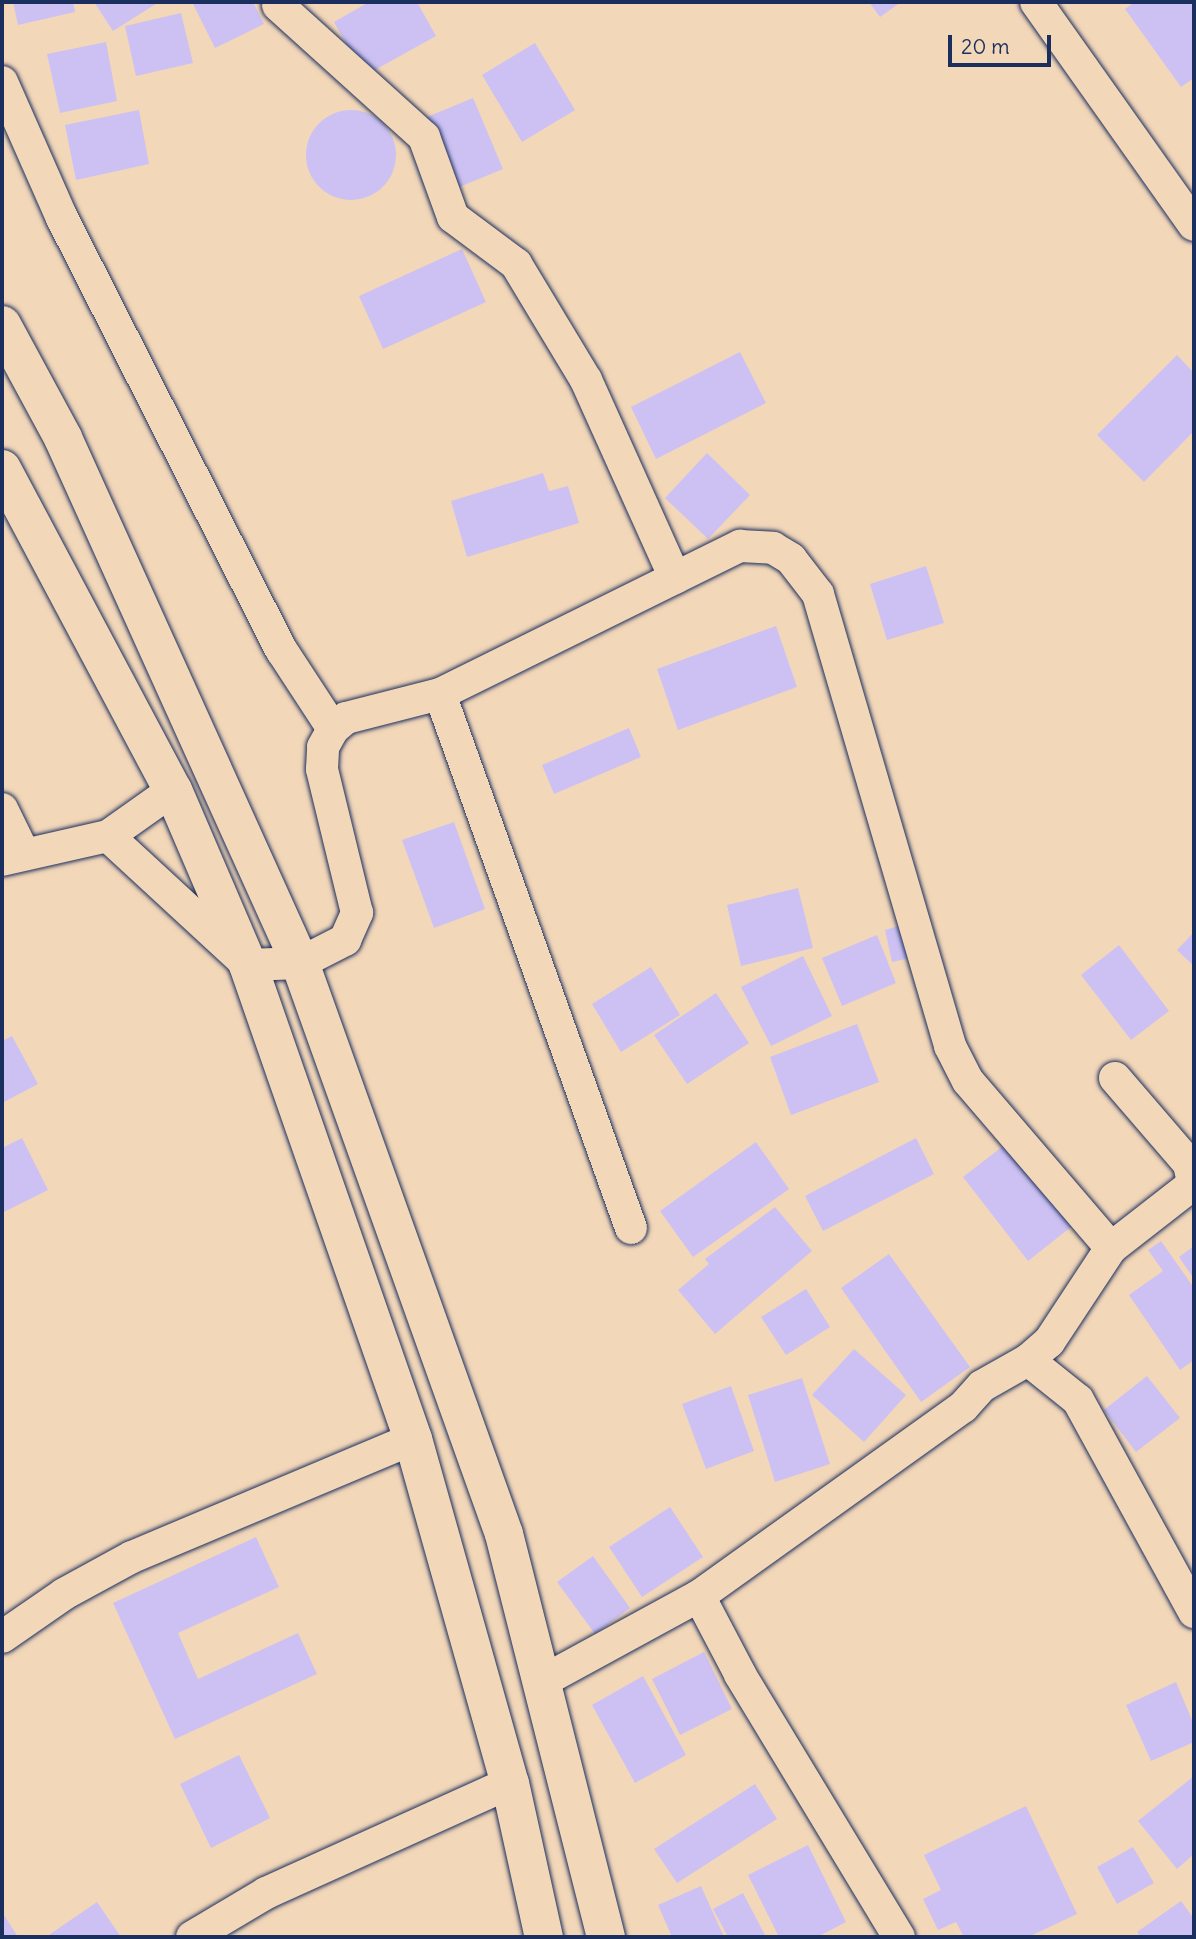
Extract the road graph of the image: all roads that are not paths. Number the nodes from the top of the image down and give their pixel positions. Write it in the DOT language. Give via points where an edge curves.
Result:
graph roads {
  1 [pos="1036,2"];
  2 [pos="278,5"];
  3 [pos="2,82"];
  4 [pos="1194,225"];
  5 [pos="2,325"];
  6 [pos="2,469"];
  7 [pos="15,518"];
  8 [pos="675,578"];
  9 [pos="440,694"];
  10 [pos="333,729"];
  11 [pos="173,790"];
  12 [pos="2,809"];
  13 [pos="108,836"];
  14 [pos="13,857"];
  15 [pos="300,963"];
  16 [pos="248,965"];
  17 [pos="1115,1078"];
  18 [pos="1193,1186"];
  19 [pos="631,1228"];
  20 [pos="1111,1248"];
  21 [pos="1028,1360"];
  22 [pos="413,1439"];
  23 [pos="699,1596"];
  24 [pos="1194,1612"];
  25 [pos="2,1637"];
  26 [pos="543,1681"];
  27 [pos="510,1783"];
  28 [pos="192,1937"];
  29 [pos="544,1937"];
  30 [pos="606,1937"];
  31 [pos="899,1937"];
  1 -- 4 [label="street"];
  2 -- 8 [label="street" via="424,137 453,217 516,264 586,380"];
  3 -- 10 [label="street" via="62,218 246,582 282,651"];
  5 -- 15 [label="main road" via="63,438"];
  6 -- 7 [label="main road"];
  7 -- 11 [label="main road"];
  8 -- 9 [label="street"];
  8 -- 20 [label="street" via="740,545 773,548 791,559 818,593 950,1046 968,1080"];
  9 -- 10 [label="street" via="346,718"];
  9 -- 19 [label="street"];
  10 -- 15 [label="street" via="323,747 322,769 356,913 345,940"];
  11 -- 13 [label="street"];
  11 -- 16 [label="main road"];
  12 -- 14 [label="street"];
  13 -- 14 [label="street"];
  13 -- 16 [label="street"];
  15 -- 16 [label="street"];
  15 -- 26 [label="main road" via="504,1534"];
  16 -- 22 [label="main road"];
  17 -- 18 [label="street" via="1189,1164"];
  18 -- 20 [label="street"];
  20 -- 21 [label="street" via="1049,1342"];
  21 -- 23 [label="street" via="982,1386 963,1407"];
  21 -- 24 [label="street" via="1078,1400"];
  22 -- 25 [label="street" via="132,1557 64,1594"];
  22 -- 27 [label="main road"];
  23 -- 26 [label="street"];
  23 -- 31 [label="street" via="740,1674"];
  26 -- 30 [label="main road"];
  27 -- 28 [label="street" via="266,1894"];
  27 -- 29 [label="main road"];
}
